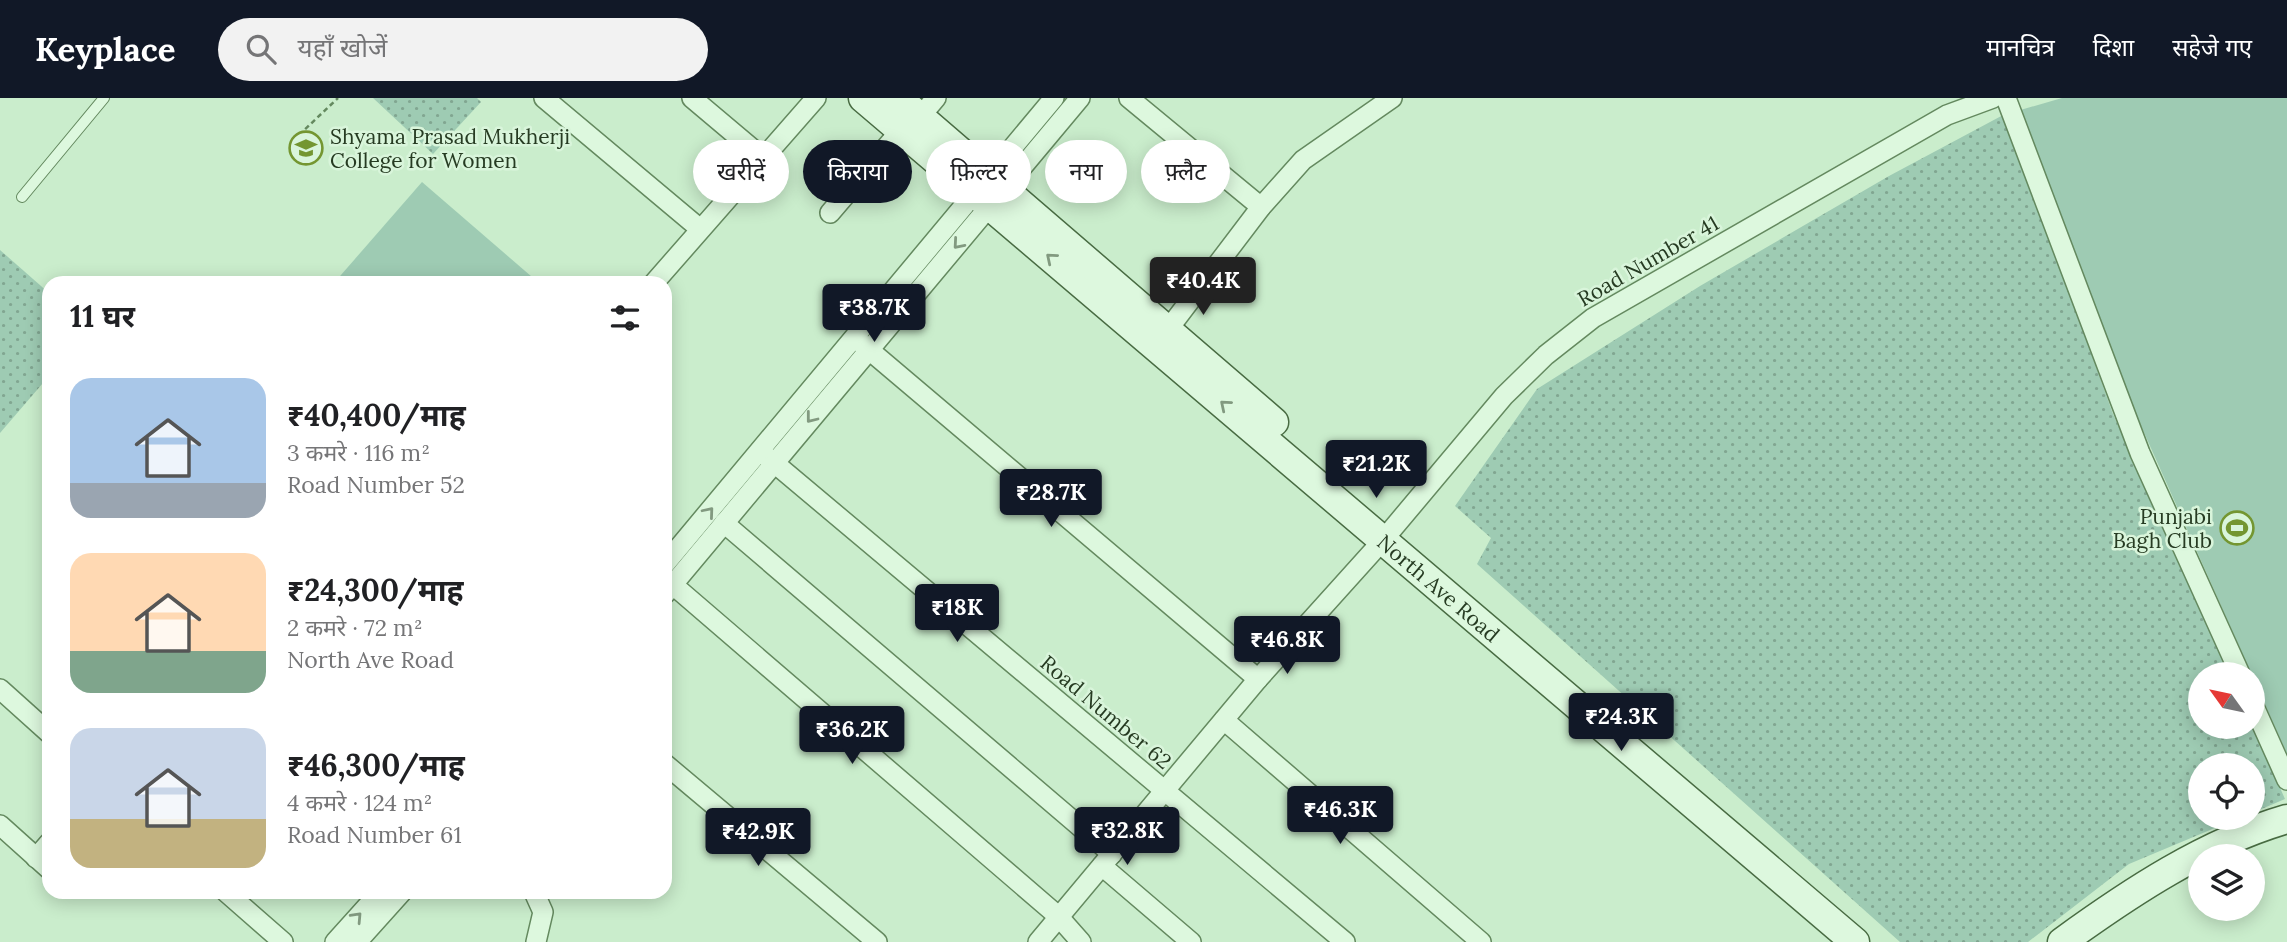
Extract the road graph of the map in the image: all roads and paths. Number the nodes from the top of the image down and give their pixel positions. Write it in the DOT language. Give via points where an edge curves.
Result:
graph roads {
  1 [pos="104,98"];
  2 [pos="338,98"];
  3 [pos="692,98"];
  4 [pos="816,98"];
  5 [pos="863,98"];
  6 [pos="898,98"];
  7 [pos="1054,98"];
  8 [pos="1080,98"];
  9 [pos="1129,98"];
  10 [pos="2006,98"];
  11 [pos="1988,99"];
  12 [pos="551,100"];
  13 [pos="1383,100"];
  14 [pos="919,115"];
  15 [pos="299,135"];
  16 [pos="742,140"];
  17 [pos="778,140"];
  18 [pos="943,140"];
  19 [pos="1025,140"];
  20 [pos="1031,148"];
  21 [pos="22,197"];
  22 [pos="721,203"];
  23 [pos="979,203"];
  24 [pos="1005,203"];
  25 [pos="1261,207"];
  26 [pos="830,213"];
  27 [pos="699,228"];
  28 [pos="660,276"];
  29 [pos="1162,338"];
  30 [pos="862,343"];
  31 [pos="760,451"];
  32 [pos="775,464"];
  33 [pos="724,523"];
  34 [pos="1390,533"];
  35 [pos="672,556"];
  36 [pos="672,582"];
  37 [pos="672,589"];
  38 [pos="2235,662"];
  39 [pos="1258,679"];
  40 [pos="0,689"];
  41 [pos="1224,720"];
  42 [pos="42,727"];
  43 [pos="2265,731"];
  44 [pos="672,770"];
  45 [pos="2287,780"];
  46 [pos="1166,792"];
  47 [pos="2287,819"];
  48 [pos="0,825"];
  49 [pos="2287,839"];
  50 [pos="2265,848"];
  51 [pos="42,854"];
  52 [pos="1107,860"];
  53 [pos="2188,882"];
  54 [pos="234,899"];
  55 [pos="374,899"];
  56 [pos="396,899"];
  57 [pos="537,899"];
  58 [pos="1058,916"];
  59 [pos="283,942"];
  60 [pos="335,942"];
  61 [pos="358,942"];
  62 [pos="536,942"];
  63 [pos="877,942"];
  64 [pos="1038,942"];
  65 [pos="1082,942"];
  66 [pos="1191,942"];
  67 [pos="1345,942"];
  68 [pos="1481,942"];
  69 [pos="1855,942"];
  70 [pos="1878,942"];
  71 [pos="2062,942"];
  72 [pos="2092,942"];
  1 -- 21 [label="lane"];
  2 -- 15 [label="path"];
  3 -- 16 [label="street"];
  4 -- 17 [label="street"];
  5 -- 14 [label="street, North Ave Road"];
  6 -- 14 [label="street"];
  7 -- 19 [label="street"];
  8 -- 20 [label="street"];
  9 -- 25 [label="street"];
  10 -- 38 [label="street" via="2140,453"];
  11 -- 34 [label="street, Road Number 41" via="1948,115 1593,317 1504,396"];
  12 -- 27 [label="street"];
  13 -- 25 [label="street" via="1303,160"];
  14 -- 18 [label="street, North Ave Road"];
  14 -- 26 [label="street"];
  22 -- 27 [label="street"];
  23 -- 30 [label="street"];
  24 -- 29 [label="street, North Ave Road"];
  25 -- 29 [label="street"];
  27 -- 28 [label="street"];
  29 -- 34 [label="street, North Ave Road"];
  30 -- 31 [label="street"];
  30 -- 32 [label="street, one-way"];
  30 -- 39 [label="street"];
  31 -- 32 [label="street, Road Number 62"];
  35 -- 31 [label="street, one-way"];
  32 -- 33 [label="street"];
  32 -- 46 [label="street, Road Number 62"];
  33 -- 36 [label="street"];
  33 -- 52 [label="street"];
  34 -- 39 [label="street, Road Number 41"];
  34 -- 69 [label="street, North Ave Road"];
  34 -- 70 [label="street"];
  37 -- 58 [label="street"];
  39 -- 41 [label="street, Road Number 41"];
  40 -- 42 [label="street"];
  41 -- 46 [label="street, Road Number 41"];
  41 -- 68 [label="street"];
  43 -- 45 [label="street"];
  44 -- 63 [label="street"];
  46 -- 52 [label="street, Road Number 41"];
  46 -- 67 [label="street, Road Number 62"];
  47 -- 71 [label="street" via="2196,855"];
  48 -- 51 [label="street"];
  49 -- 50 [label="street"];
  52 -- 58 [label="street, Road Number 41"];
  52 -- 66 [label="street"];
  53 -- 72 [label="street"];
  54 -- 59 [label="street"];
  60 -- 55 [label="street, one-way"];
  56 -- 61 [label="street"];
  57 -- 62 [label="street" via="543,912"];
  58 -- 64 [label="street, Road Number 41"];
  58 -- 65 [label="street"];
}
